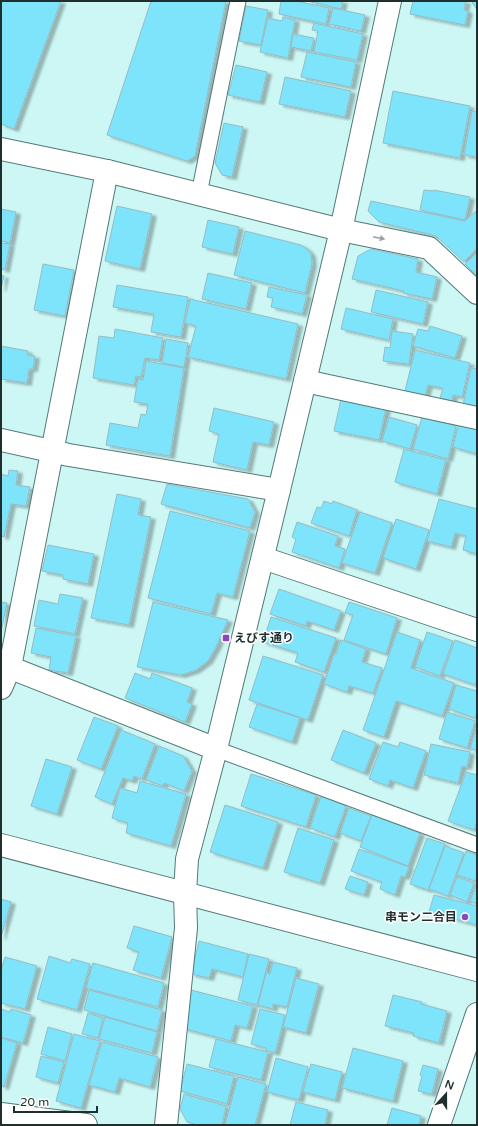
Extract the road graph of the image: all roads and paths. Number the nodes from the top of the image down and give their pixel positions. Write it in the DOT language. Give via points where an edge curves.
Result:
graph roads {
  1 [pos="238,1"];
  2 [pos="390,1"];
  3 [pos="1,149"];
  4 [pos="106,171"];
  5 [pos="199,194"];
  6 [pos="341,230"];
  7 [pos="477,293"];
  8 [pos="305,381"];
  9 [pos="477,418"];
  10 [pos="1,440"];
  11 [pos="52,452"];
  12 [pos="280,490"];
  13 [pos="263,558"];
  14 [pos="476,626"];
  15 [pos="5,666"];
  16 [pos="1,688"];
  17 [pos="216,748"];
  18 [pos="1,845"];
  19 [pos="477,846"];
  20 [pos="185,893"];
  21 [pos="477,970"];
  22 [pos="477,1014"];
  23 [pos="1,1114"];
  24 [pos="86,1125"];
  25 [pos="166,1125"];
  26 [pos="439,1125"];
  1 -- 5 [label="lane"];
  2 -- 6 [label="street"];
  3 -- 4 [label="street"];
  4 -- 5 [label="street"];
  4 -- 11 [label="street"];
  5 -- 6 [label="street"];
  6 -- 7 [label="street, one-way" via="429,248"];
  6 -- 8 [label="street"];
  8 -- 9 [label="street"];
  8 -- 12 [label="street"];
  10 -- 11 [label="street"];
  11 -- 12 [label="street"];
  11 -- 15 [label="street"];
  12 -- 13 [label="street"];
  13 -- 14 [label="street"];
  13 -- 17 [label="street"];
  15 -- 16 [label="street"];
  15 -- 17 [label="street"];
  17 -- 19 [label="lane"];
  17 -- 20 [label="street" via="187,859"];
  18 -- 20 [label="street"];
  20 -- 21 [label="street"];
  20 -- 25 [label="street" via="186,928"];
  22 -- 26 [label="street"];
  23 -- 24 [label="street"];
}
